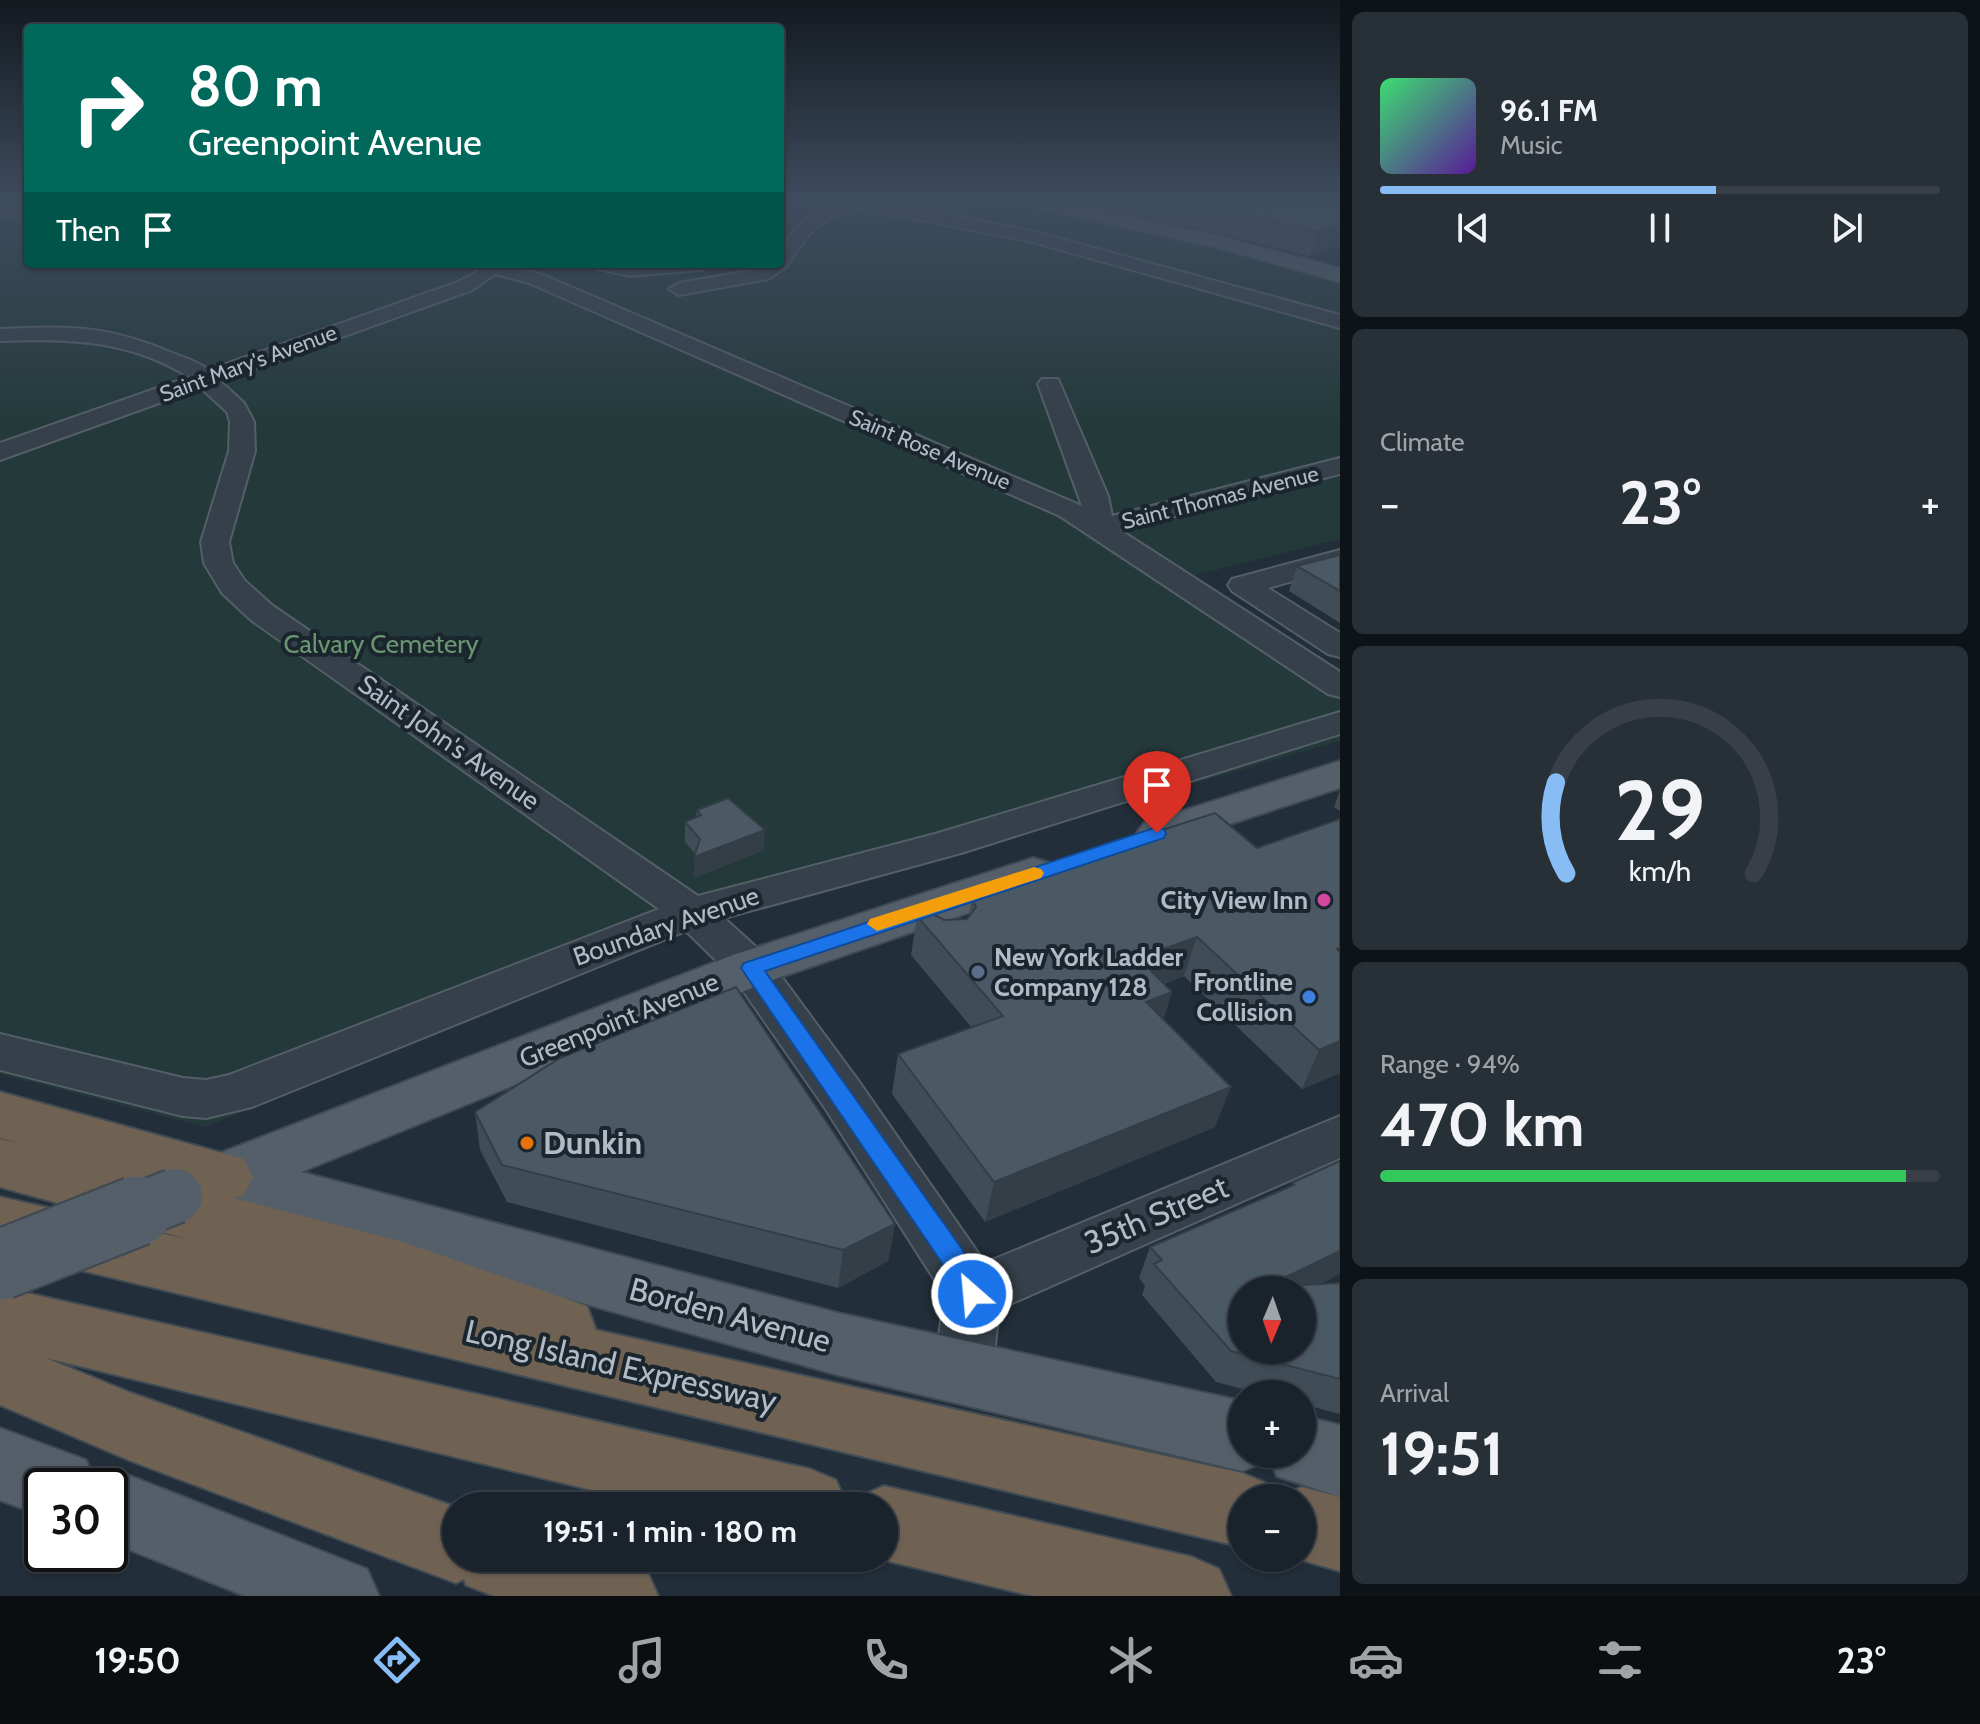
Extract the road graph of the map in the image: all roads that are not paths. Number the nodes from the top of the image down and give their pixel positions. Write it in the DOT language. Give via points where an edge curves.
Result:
graph roads {
  1 [pos="482,275"];
  2 [pos="521,275"];
  3 [pos="673,275"];
  4 [pos="760,275"];
  5 [pos="1174,275"];
  6 [pos="683,303"];
  7 [pos="1340,322"];
  8 [pos="0,335"];
  9 [pos="691,345"];
  10 [pos="204,379"];
  11 [pos="1050,384"];
  12 [pos="0,452"];
  13 [pos="1340,466"];
  14 [pos="1100,527"];
  15 [pos="1340,559"];
  16 [pos="1340,647"];
  17 [pos="1340,687"];
  18 [pos="1340,723"];
  19 [pos="1340,774"];
  20 [pos="1113,848"];
  21 [pos="1068,862"];
  22 [pos="692,912"];
  23 [pos="751,968"];
  24 [pos="0,1052"];
  25 [pos="0,1115"];
  26 [pos="1340,1136"];
  27 [pos="0,1163"];
  28 [pos="199,1187"];
  29 [pos="0,1224"];
  30 [pos="0,1265"];
  31 [pos="972,1294"];
  32 [pos="0,1317"];
  33 [pos="0,1372"];
  34 [pos="963,1372"];
  35 [pos="743,1393"];
  36 [pos="1228,1433"];
  37 [pos="1316,1455"];
  38 [pos="1340,1461"];
  39 [pos="0,1464"];
  40 [pos="24,1473"];
  41 [pos="750,1492"];
  42 [pos="1228,1507"];
  43 [pos="128,1513"];
  44 [pos="898,1526"];
  45 [pos="1316,1528"];
  46 [pos="1340,1534"];
  47 [pos="442,1540"];
  48 [pos="539,1572"];
  49 [pos="310,1592"];
  50 [pos="619,1596"];
  51 [pos="1192,1596"];
  1 -- 10 [label="street, Saint Mary's Avenue" via="465,286"];
  2 -- 9 [label="street, Saint Rose Avenue"];
  3 -- 6 [label="street"];
  4 -- 6 [label="street"];
  5 -- 7 [label="street"];
  6 -- 9 [label="street"];
  8 -- 10 [label="street, Saint John's Avenue" via="102,335 194,370"];
  9 -- 14 [label="street, Saint Rose Avenue"];
  10 -- 12 [label="street, Saint Mary's Avenue"];
  10 -- 22 [label="street, Saint John's Avenue" via="234,404 243,424 240,457 215,539 230,586"];
  11 -- 14 [label="street" via="1094,496"];
  13 -- 14 [label="street, Saint Thomas Avenue"];
  14 -- 17 [label="street, Saint Rose Avenue"];
  15 -- 16 [label="street" via="1243,585"];
  18 -- 22 [label="street, Boundary Avenue" via="947,844"];
  19 -- 20 [label="main road"];
  21 -- 23 [label="main road, Greenpoint Avenue" via="932,927"];
  22 -- 23 [label="street, Saint John's Avenue"];
  22 -- 24 [label="street, Boundary Avenue" via="251,1088 219,1096 168,1095"];
  23 -- 28 [label="main road, Greenpoint Avenue"];
  23 -- 31 [label="street, Saint John's Avenue" via="944,1245"];
  25 -- 28 [label="highway"];
  26 -- 31 [label="street, 35th Street"];
  27 -- 35 [label="highway" via="403,1270"];
  28 -- 30 [label="main road, Greenpoint Avenue, bridge"];
  28 -- 34 [label="main road, Borden Avenue"];
  29 -- 35 [label="highway, Long Island Expressway"];
  31 -- 34 [label="street"];
  32 -- 41 [label="highway"];
  33 -- 47 [label="highway" via="131,1427"];
  34 -- 36 [label="main road, Borden Avenue"];
  35 -- 42 [label="highway, Long Island Expressway"];
  37 -- 38 [label="main road"];
  39 -- 40 [label="main road"];
  43 -- 49 [label="main road"];
  44 -- 51 [label="highway"];
  45 -- 46 [label="highway"];
  48 -- 50 [label="highway"];
}
